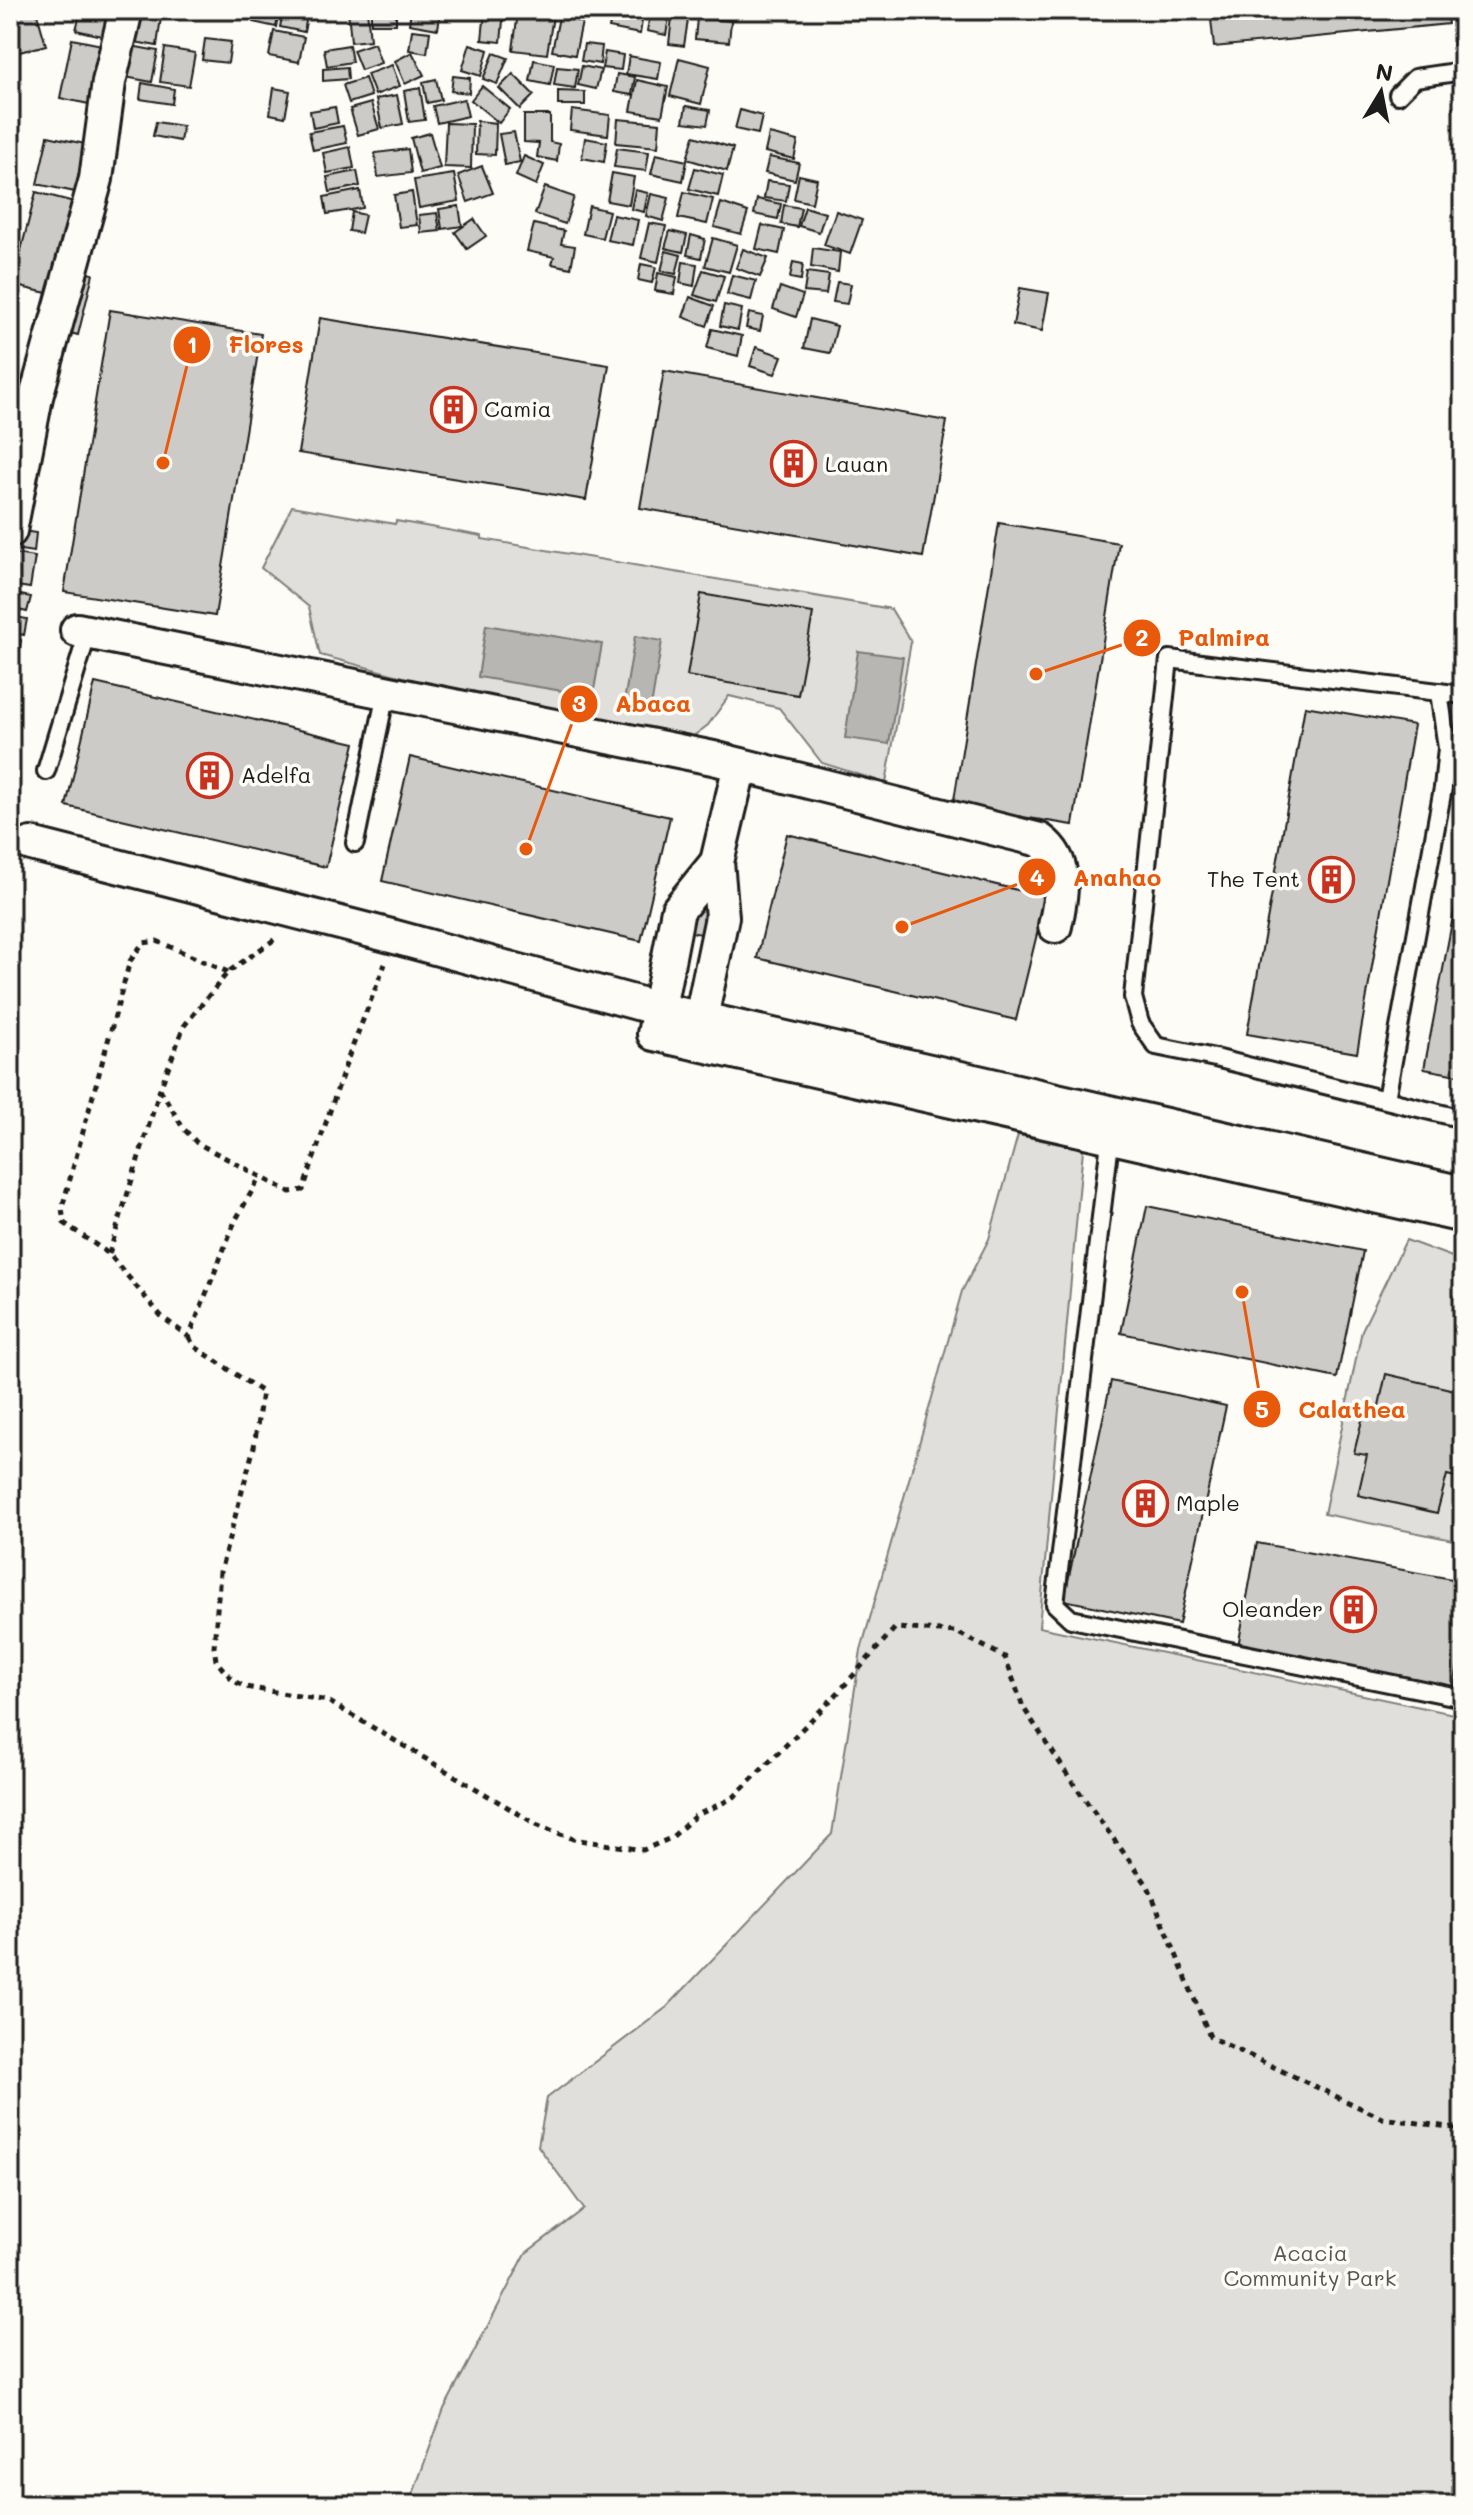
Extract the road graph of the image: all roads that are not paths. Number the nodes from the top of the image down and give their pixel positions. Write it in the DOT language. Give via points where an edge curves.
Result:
graph roads {
  1 [pos="126,10"];
  2 [pos="1463,71"];
  3 [pos="1398,95"];
  4 [pos="10,531"];
  5 [pos="82,631"];
  6 [pos="1439,692"];
  7 [pos="386,693"];
  8 [pos="1463,695"];
  9 [pos="740,765"];
  10 [pos="46,771"];
  11 [pos="355,843"];
  12 [pos="31,844"];
  13 [pos="717,862"];
  14 [pos="1055,926"];
  15 [pos="659,1009"];
  16 [pos="701,1018"];
  17 [pos="1386,1099"];
  18 [pos="1463,1119"];
  19 [pos="1112,1123"];
  20 [pos="1365,1182"];
  21 [pos="1463,1193"];
  22 [pos="1463,1216"];
  23 [pos="1463,1698"];
  1 -- 4 [label="street" via="109,82 96,179 36,397"];
  2 -- 3 [label="lane" via="1415,78"];
  5 -- 7 [label="street"];
  5 -- 10 [label="lane"];
  6 -- 8 [label="lane"];
  6 -- 17 [label="lane" via="1447,748 1443,788"];
  6 -- 17 [label="lane" via="1169,659 1133,997 1140,1023 1156,1046"];
  7 -- 9 [label="street"];
  7 -- 11 [label="lane"];
  9 -- 13 [label="street"];
  9 -- 14 [label="street" via="1040,840 1059,865 1062,885"];
  12 -- 15 [label="street"];
  13 -- 15 [label="street" via="678,910"];
  13 -- 16 [label="street" via="722,917"];
  15 -- 16 [label="street"];
  15 -- 19 [label="street" via="654,1034"];
  16 -- 19 [label="street"];
  17 -- 18 [label="lane"];
  19 -- 20 [label="street"];
  19 -- 23 [label="lane" via="1055,1604 1071,1619"];
  20 -- 21 [label="street"];
  20 -- 22 [label="street"];
}
